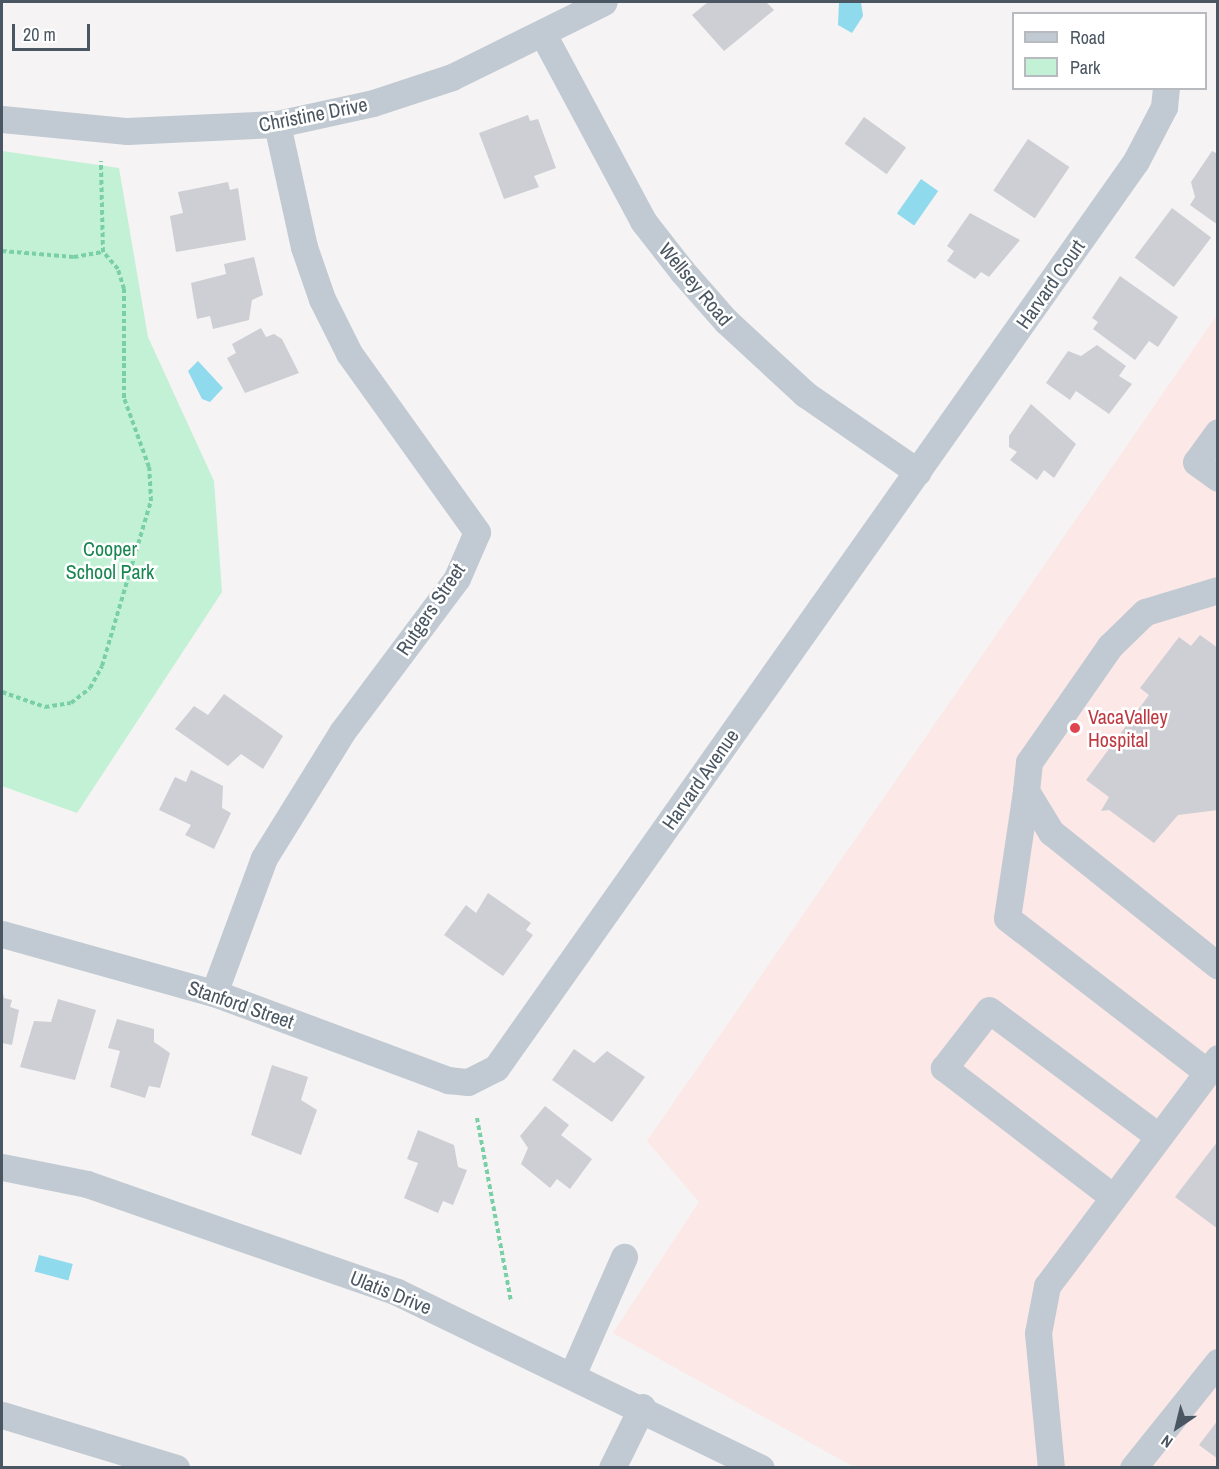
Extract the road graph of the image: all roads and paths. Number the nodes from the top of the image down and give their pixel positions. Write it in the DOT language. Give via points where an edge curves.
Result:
graph roads {
  1 [pos="604,2"];
  2 [pos="544,36"];
  3 [pos="1166,90"];
  4 [pos="2,118"];
  5 [pos="277,124"];
  6 [pos="101,161"];
  7 [pos="2,251"];
  8 [pos="103,252"];
  9 [pos="1218,432"];
  10 [pos="918,472"];
  11 [pos="1218,478"];
  12 [pos="1218,590"];
  13 [pos="2,692"];
  14 [pos="1026,791"];
  15 [pos="2,934"];
  16 [pos="1218,966"];
  17 [pos="214,993"];
  18 [pos="1212,1065"];
  19 [pos="477,1079"];
  20 [pos="477,1118"];
  21 [pos="1158,1136"];
  22 [pos="2,1167"];
  23 [pos="1113,1197"];
  24 [pos="624,1257"];
  25 [pos="511,1300"];
  26 [pos="1218,1362"];
  27 [pos="573,1373"];
  28 [pos="642,1407"];
  29 [pos="2,1415"];
  30 [pos="168,1466"];
  31 [pos="612,1467"];
  32 [pos="760,1467"];
  33 [pos="1051,1467"];
  34 [pos="1133,1467"];
  1 -- 2 [label="street, Christine Drive"];
  2 -- 5 [label="street, Christine Drive" via="452,77 373,103"];
  2 -- 10 [label="street, Wellsey Road" via="643,221 682,271 726,321 805,394"];
  3 -- 10 [label="street, Harvard Court" via="1164,107 1136,161"];
  4 -- 5 [label="street, Christine Drive" via="127,131"];
  5 -- 17 [label="street, Rutgers Street" via="304,247 322,299 349,353 477,532 457,578 342,732 264,858"];
  6 -- 8 [label="path"];
  7 -- 8 [label="path" via="74,257"];
  8 -- 13 [label="path" via="124,289 124,398 149,466 148,511 102,666 90,688 71,703 45,707"];
  9 -- 11 [label="street" via="1196,462"];
  10 -- 19 [label="street, Harvard Avenue" via="504,1059"];
  12 -- 14 [label="street" via="1145,612 1110,646 1029,762"];
  14 -- 16 [label="street" via="1051,832"];
  14 -- 18 [label="street" via="1007,918"];
  15 -- 17 [label="street, Stanford Street"];
  17 -- 19 [label="street, Stanford Street" via="448,1080"];
  18 -- 21 [label="street"];
  20 -- 25 [label="path"];
  21 -- 23 [label="street"];
  21 -- 23 [label="street" via="990,1010 944,1068"];
  22 -- 27 [label="street, Ulatis Drive" via="87,1184 397,1292"];
  23 -- 33 [label="street" via="1047,1286 1038,1333"];
  24 -- 27 [label="street"];
  26 -- 34 [label="street"];
  27 -- 28 [label="street, Ulatis Drive"];
  28 -- 31 [label="street"];
  28 -- 32 [label="street, Ulatis Drive"];
  29 -- 30 [label="street"];
}
